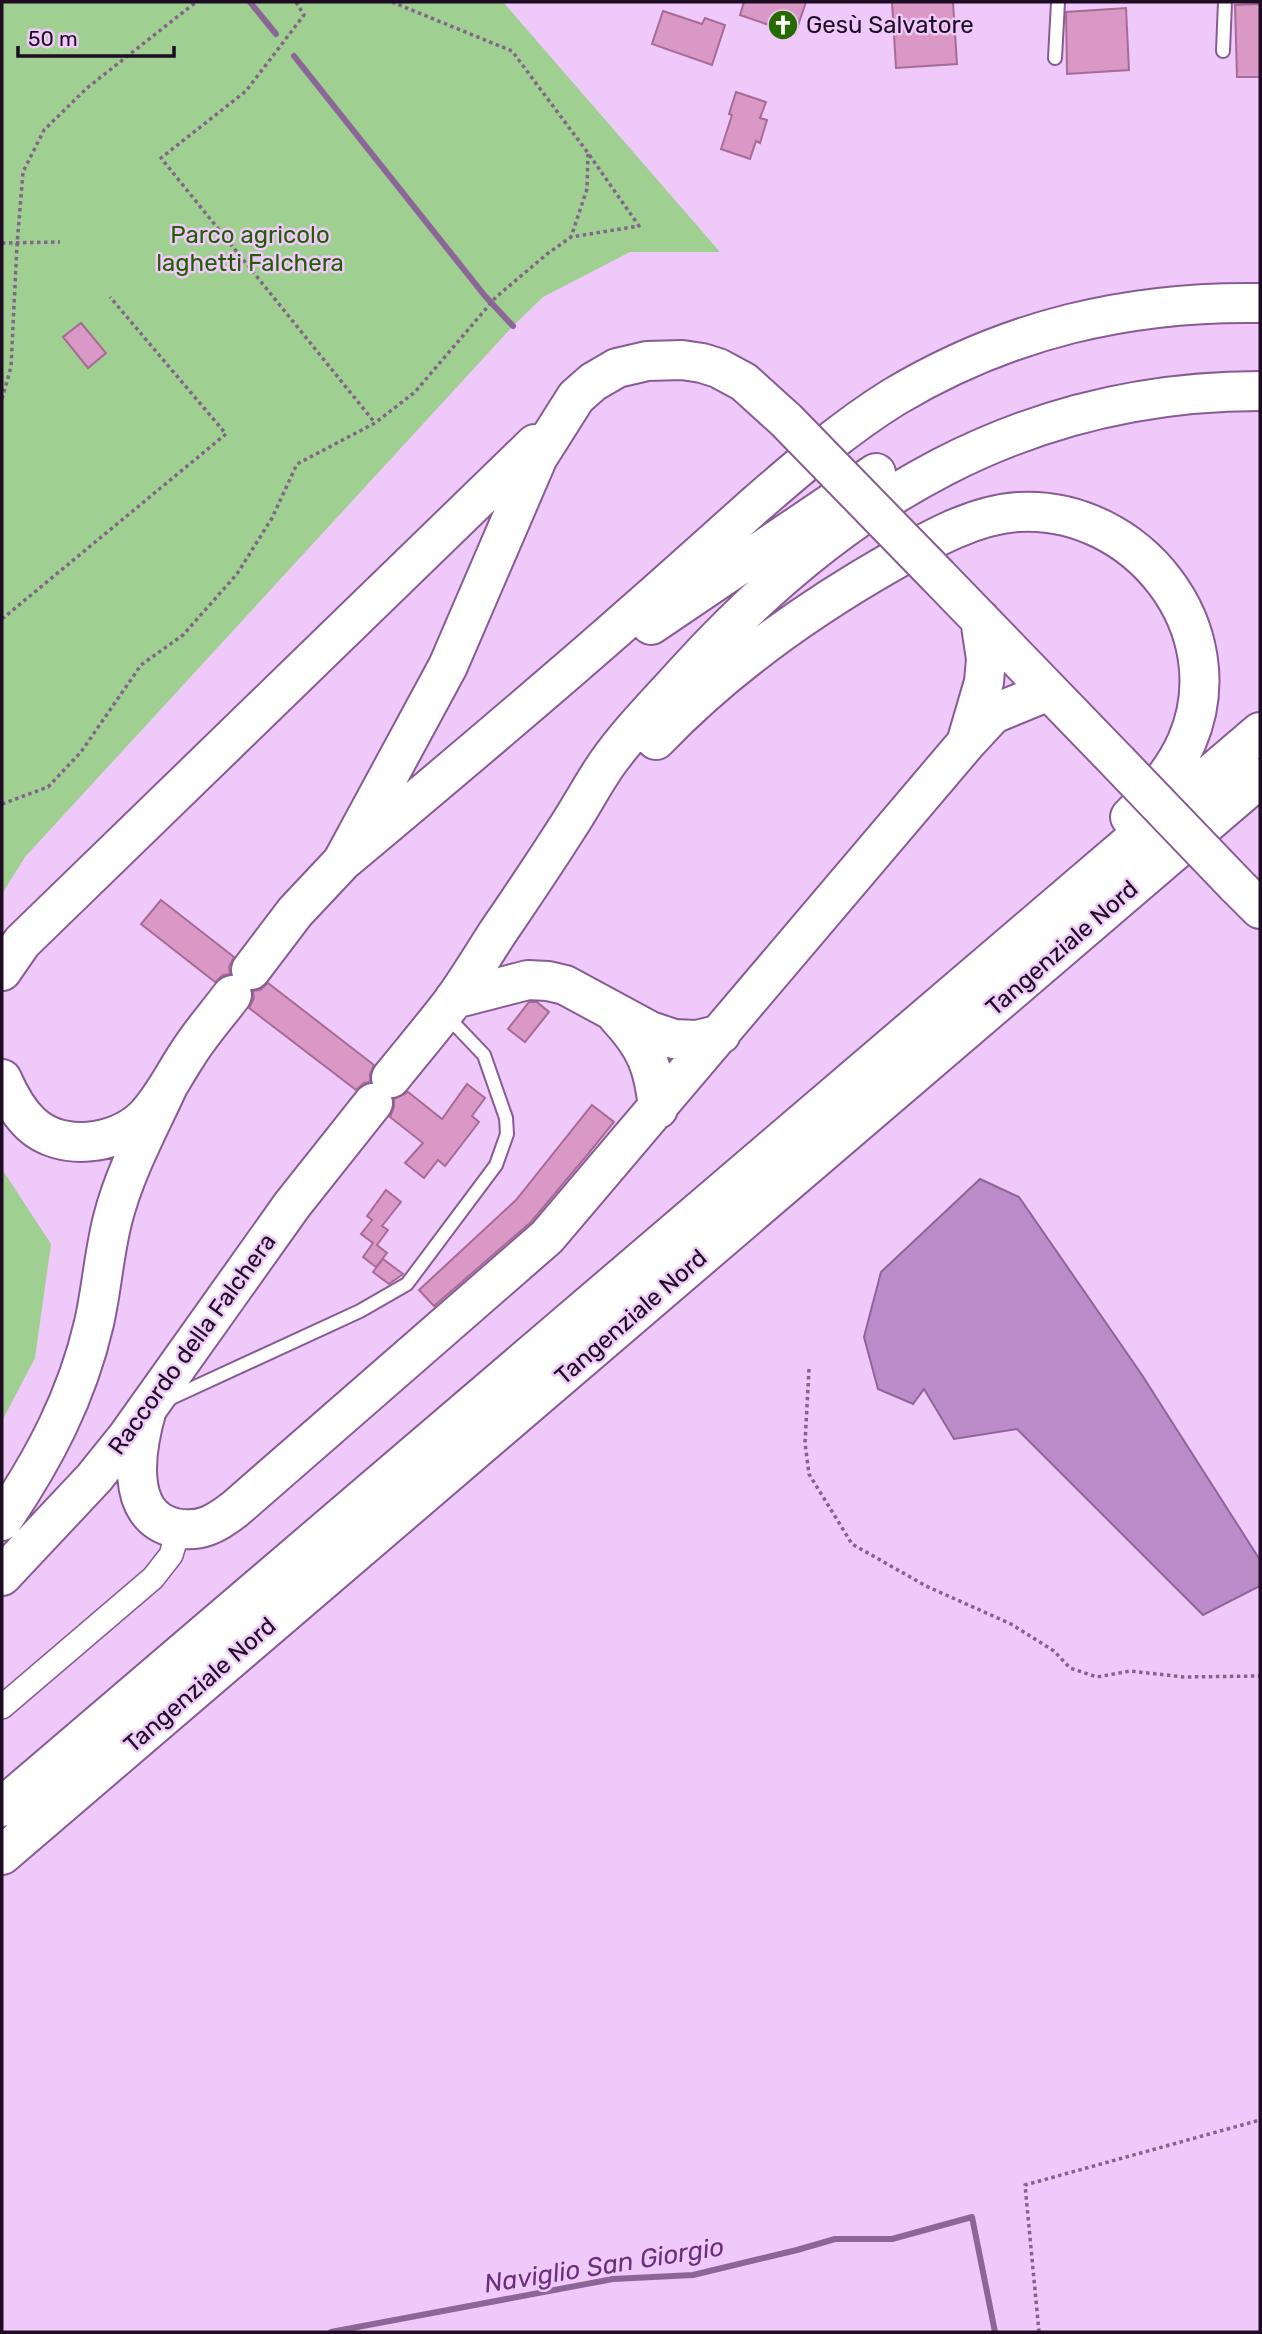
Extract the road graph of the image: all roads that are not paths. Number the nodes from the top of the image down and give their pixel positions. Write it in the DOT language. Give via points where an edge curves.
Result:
graph roads {
  1 [pos="1058,2"];
  2 [pos="1225,2"];
  3 [pos="1223,51"];
  4 [pos="1055,58"];
  5 [pos="1260,303"];
  6 [pos="1260,368"];
  7 [pos="1260,391"];
  8 [pos="562,416"];
  9 [pos="980,619"];
  10 [pos="1049,691"];
  11 [pos="521,712"];
  12 [pos="1075,717"];
  13 [pos="1260,732"];
  14 [pos="967,742"];
  15 [pos="1260,778"];
  16 [pos="570,824"];
  17 [pos="342,862"];
  18 [pos="1248,897"];
  19 [pos="1065,900"];
  20 [pos="2,971"];
  21 [pos="449,1006"];
  22 [pos="611,1010"];
  23 [pos="721,1034"];
  24 [pos="2,1079"];
  25 [pos="169,1084"];
  26 [pos="658,1109"];
  27 [pos="147,1409"];
  28 [pos="2,1521"];
  29 [pos="179,1528"];
  30 [pos="2,1576"];
  31 [pos="2,1707"];
  32 [pos="2,1807"];
  33 [pos="2,1855"];
  1 -- 4 [label="lane"];
  2 -- 3 [label="lane"];
  5 -- 11 [label="highway" via="1152,307 1094,317 1028,334 952,365 894,398 804,463"];
  6 -- 11 [label="highway" via="1111,382 1033,402 939,440 870,477"];
  7 -- 16 [label="highway" via="1148,399 1072,414 958,458 895,492 802,559 717,638 607,763"];
  8 -- 9 [label="highway, bridge" via="576,397 606,374 631,364 666,359 702,363 730,373 760,394"];
  8 -- 17 [label="highway" via="538,457 448,666"];
  8 -- 20 [label="highway" via="22,942"];
  9 -- 10 [label="highway"];
  9 -- 14 [label="highway" via="984,682"];
  10 -- 12 [label="highway"];
  10 -- 14 [label="highway" via="993,714"];
  11 -- 17 [label="highway"];
  12 -- 14 [label="highway" via="1021,719"];
  12 -- 18 [label="highway, bridge"];
  13 -- 19 [label="highway, Tangenziale Nord"];
  14 -- 23 [label="highway"];
  15 -- 33 [label="highway, Tangenziale Nord"];
  16 -- 19 [label="highway" via="708,691 845,588 941,534 982,519 1017,512 1051,513 1086,521 1138,552 1177,600 1191,627 1198,657 1195,713 1188,740 1171,772 1120,827"];
  16 -- 21 [label="highway, Raccordo della Falchera"];
  17 -- 25 [label="highway" via="295,912"];
  19 -- 32 [label="highway, Tangenziale Nord"];
  21 -- 22 [label="highway" via="528,980 565,985"];
  21 -- 27 [label="highway, Raccordo della Falchera" via="292,1205"];
  21 -- 27 [label="lane" via="484,1055 506,1118 507,1134 496,1165 407,1284 359,1311"];
  22 -- 23 [label="highway" via="674,1040"];
  22 -- 26 [label="highway" via="637,1037 648,1059"];
  23 -- 26 [label="highway"];
  24 -- 25 [label="highway" via="31,1124 43,1133 78,1142 116,1135 134,1125 154,1107"];
  25 -- 28 [label="highway" via="113,1218 94,1321 69,1405"];
  26 -- 29 [label="highway" via="547,1237 359,1403 222,1519 200,1530"];
  27 -- 29 [label="highway" via="138,1439 140,1494 152,1517"];
  27 -- 30 [label="highway, Raccordo della Falchera" via="94,1478"];
  29 -- 31 [label="street" via="171,1555 153,1578"];
}
